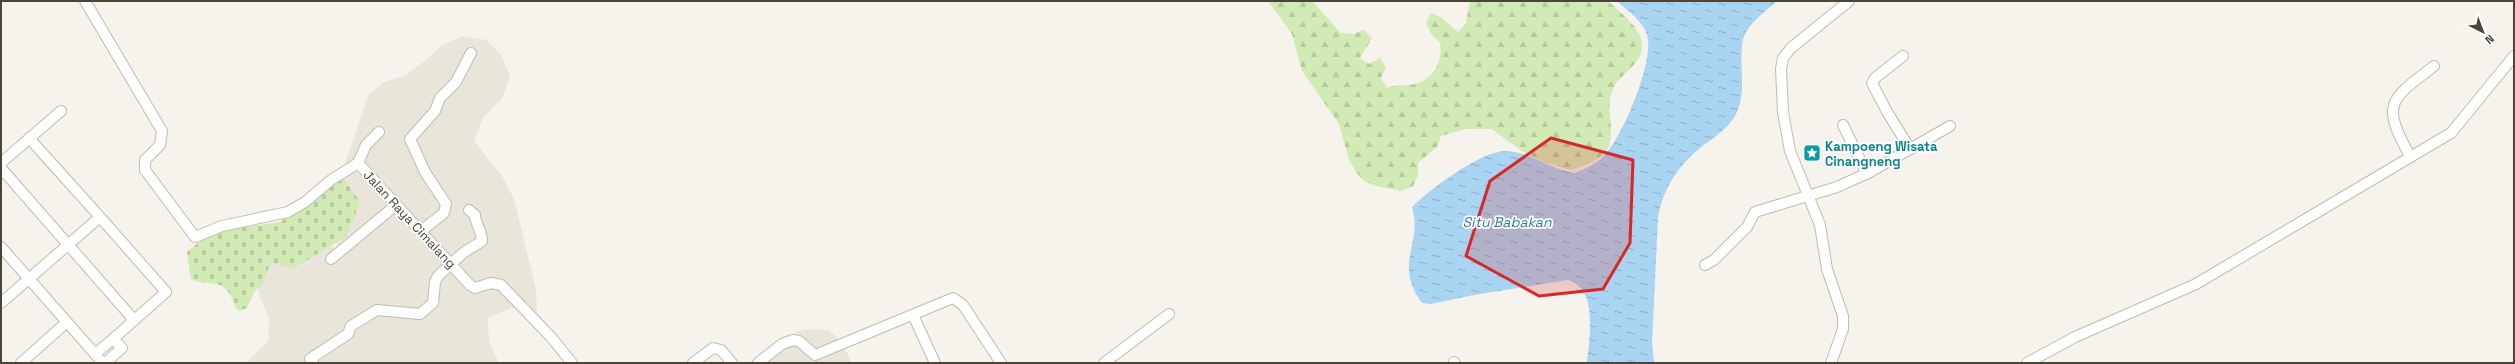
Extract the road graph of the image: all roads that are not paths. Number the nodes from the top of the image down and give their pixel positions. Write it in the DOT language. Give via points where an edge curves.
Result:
graph roads {
  1 [pos="85,1"];
  2 [pos="1849,1"];
  3 [pos="471,53"];
  4 [pos="1904,56"];
  5 [pos="2514,56"];
  6 [pos="2434,66"];
  7 [pos="61,111"];
  8 [pos="1844,125"];
  9 [pos="1950,126"];
  10 [pos="379,132"];
  11 [pos="29,138"];
  12 [pos="1910,149"];
  13 [pos="2410,156"];
  14 [pos="1,163"];
  15 [pos="358,163"];
  16 [pos="1,168"];
  17 [pos="1867,174"];
  18 [pos="1809,195"];
  19 [pos="396,205"];
  20 [pos="469,210"];
  21 [pos="100,217"];
  22 [pos="421,230"];
  23 [pos="68,244"];
  24 [pos="1,247"];
  25 [pos="331,259"];
  26 [pos="452,263"];
  27 [pos="1705,265"];
  28 [pos="29,279"];
  29 [pos="1,303"];
  30 [pos="1169,314"];
  31 [pos="913,315"];
  32 [pos="134,320"];
  33 [pos="67,322"];
  34 [pos="113,339"];
  35 [pos="95,354"];
  36 [pos="1117,359"];
  37 [pos="21,363"];
  38 [pos="104,363"];
  39 [pos="313,363"];
  40 [pos="572,363"];
  41 [pos="693,363"];
  42 [pos="732,363"];
  43 [pos="758,363"];
  44 [pos="935,363"];
  45 [pos="1000,363"];
  46 [pos="1104,363"];
  47 [pos="1831,363"];
  48 [pos="2027,363"];
  1 -- 15 [label="street, Jalan Raya Cimalang" via="162,131 160,144 144,160 143,167 195,237 222,226 288,212 330,180"];
  2 -- 18 [label="street" via="1791,48 1784,58 1781,69 1783,112 1790,151"];
  3 -- 22 [label="street" via="456,82 440,98 435,111 410,139 424,172 446,204 444,213"];
  4 -- 12 [label="street" via="1875,78 1872,84"];
  5 -- 13 [label="street" via="2454,130"];
  6 -- 13 [label="street" via="2400,91 2394,104 2393,124"];
  7 -- 11 [label="street"];
  8 -- 17 [label="street"];
  9 -- 12 [label="street"];
  10 -- 15 [label="street" via="366,145"];
  11 -- 14 [label="street"];
  11 -- 21 [label="street"];
  12 -- 17 [label="street"];
  13 -- 48 [label="street" via="2196,284 2075,337"];
  15 -- 19 [label="street, Jalan Raya Cimalang"];
  16 -- 23 [label="street"];
  17 -- 18 [label="street" via="1837,187"];
  18 -- 27 [label="street" via="1755,212 1747,227 1714,260"];
  18 -- 47 [label="street" via="1820,225 1827,269 1843,316 1843,329"];
  19 -- 22 [label="street, Jalan Raya Cimalang"];
  19 -- 25 [label="street"];
  20 -- 26 [label="street" via="475,215 476,227 483,237"];
  21 -- 23 [label="street"];
  21 -- 32 [label="street" via="166,292"];
  22 -- 26 [label="street, Jalan Raya Cimalang"];
  23 -- 28 [label="street"];
  23 -- 32 [label="street"];
  24 -- 28 [label="street"];
  26 -- 39 [label="street" via="436,278 434,299 427,310 417,315 377,310 352,326 348,334 310,359"];
  26 -- 40 [label="street, Jalan Raya Cimalang" via="473,287 496,283 506,289"];
  28 -- 29 [label="street"];
  28 -- 33 [label="street"];
  30 -- 36 [label="street"];
  31 -- 43 [label="street" via="815,355 800,341 788,340"];
  31 -- 44 [label="street"];
  31 -- 45 [label="street" via="948,299 957,299"];
  32 -- 34 [label="street"];
  33 -- 35 [label="street"];
  33 -- 37 [label="street"];
  34 -- 35 [label="street"];
  34 -- 38 [label="street" via="122,348"];
  35 -- 38 [label="street"];
  36 -- 46 [label="street"];
  41 -- 42 [label="street" via="713,348 721,350"];
}
